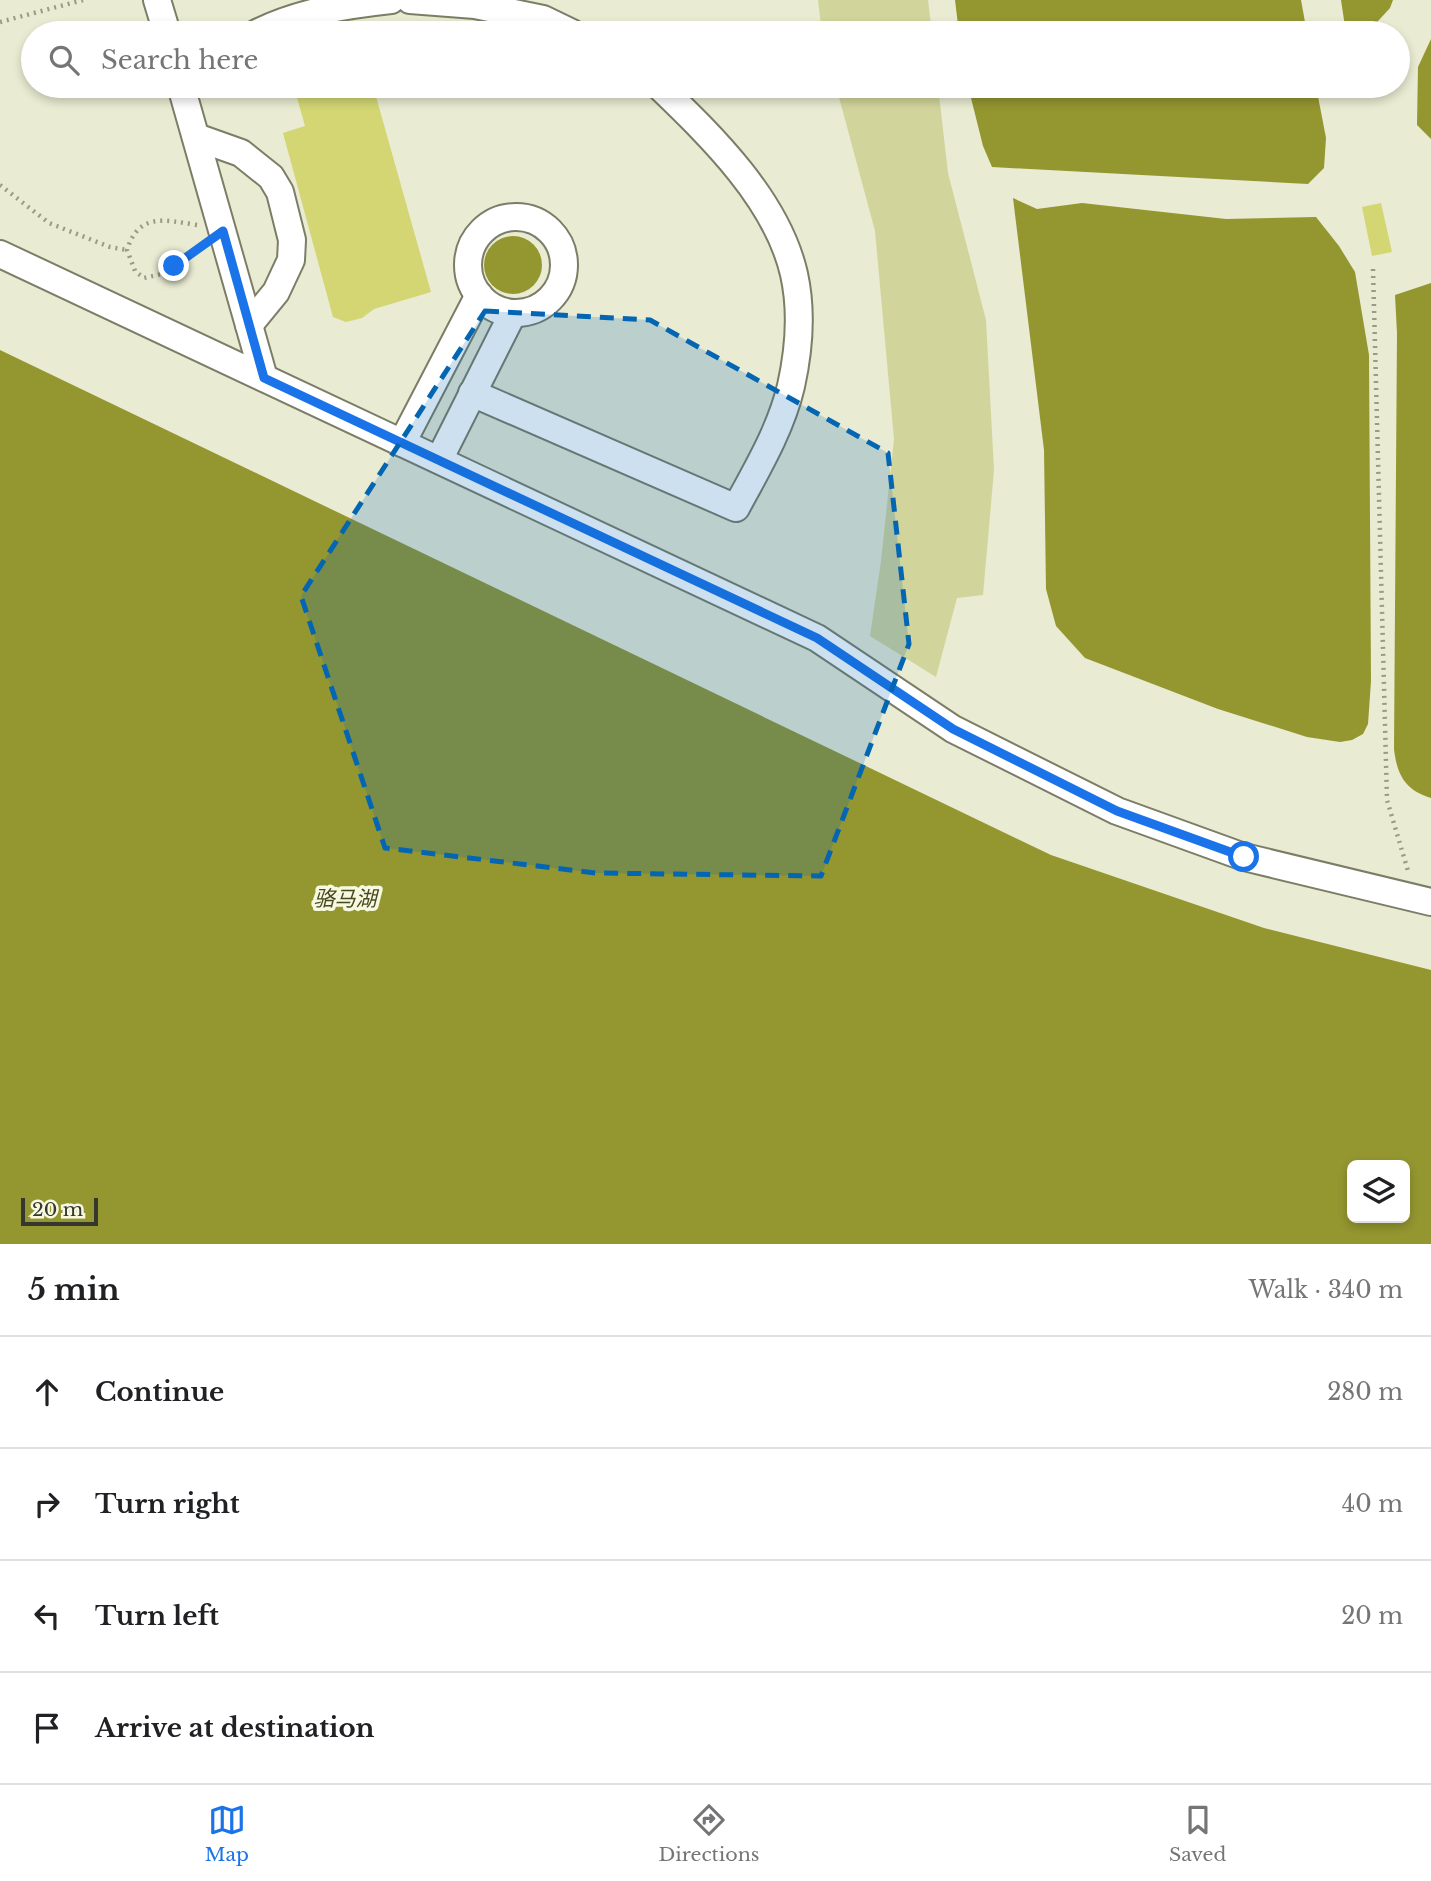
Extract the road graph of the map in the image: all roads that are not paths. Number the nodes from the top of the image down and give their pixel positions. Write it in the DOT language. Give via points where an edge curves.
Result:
graph roads {
  1 [pos="157,0"];
  2 [pos="391,0"];
  3 [pos="410,0"];
  4 [pos="163,21"];
  5 [pos="280,21"];
  6 [pos="547,21"];
  7 [pos="185,98"];
  8 [pos="672,98"];
  9 [pos="196,137"];
  10 [pos="0,254"];
  11 [pos="479,295"];
  12 [pos="513,313"];
  13 [pos="249,326"];
  14 [pos="264,378"];
  15 [pos="472,393"];
  16 [pos="402,443"];
  17 [pos="439,460"];
  18 [pos="1424,900"];
  1 -- 4 [label="lane"];
  2 -- 5 [label="lane" via="340,6"];
  3 -- 6 [label="lane" via="475,5"];
  7 -- 9 [label="lane"];
  8 -- 15 [label="lane" via="711,135 757,195 784,243 794,276 799,333 790,388 770,444 736,508"];
  9 -- 13 [label="lane"];
  9 -- 13 [label="lane" via="241,153 271,177 280,192 292,240 291,260 276,292"];
  10 -- 14 [label="lane"];
  11 -- 12 [label="lane" via="497,309"];
  11 -- 12 [label="lane" via="469,273 469,258 483,230 511,217 541,224 554,234 561,248 562,280 543,305"];
  11 -- 16 [label="lane"];
  12 -- 15 [label="lane"];
  13 -- 14 [label="lane"];
  14 -- 16 [label="lane"];
  15 -- 17 [label="lane"];
  16 -- 17 [label="lane"];
  17 -- 18 [label="lane" via="817,638 953,729 1117,811 1244,857"];
}
